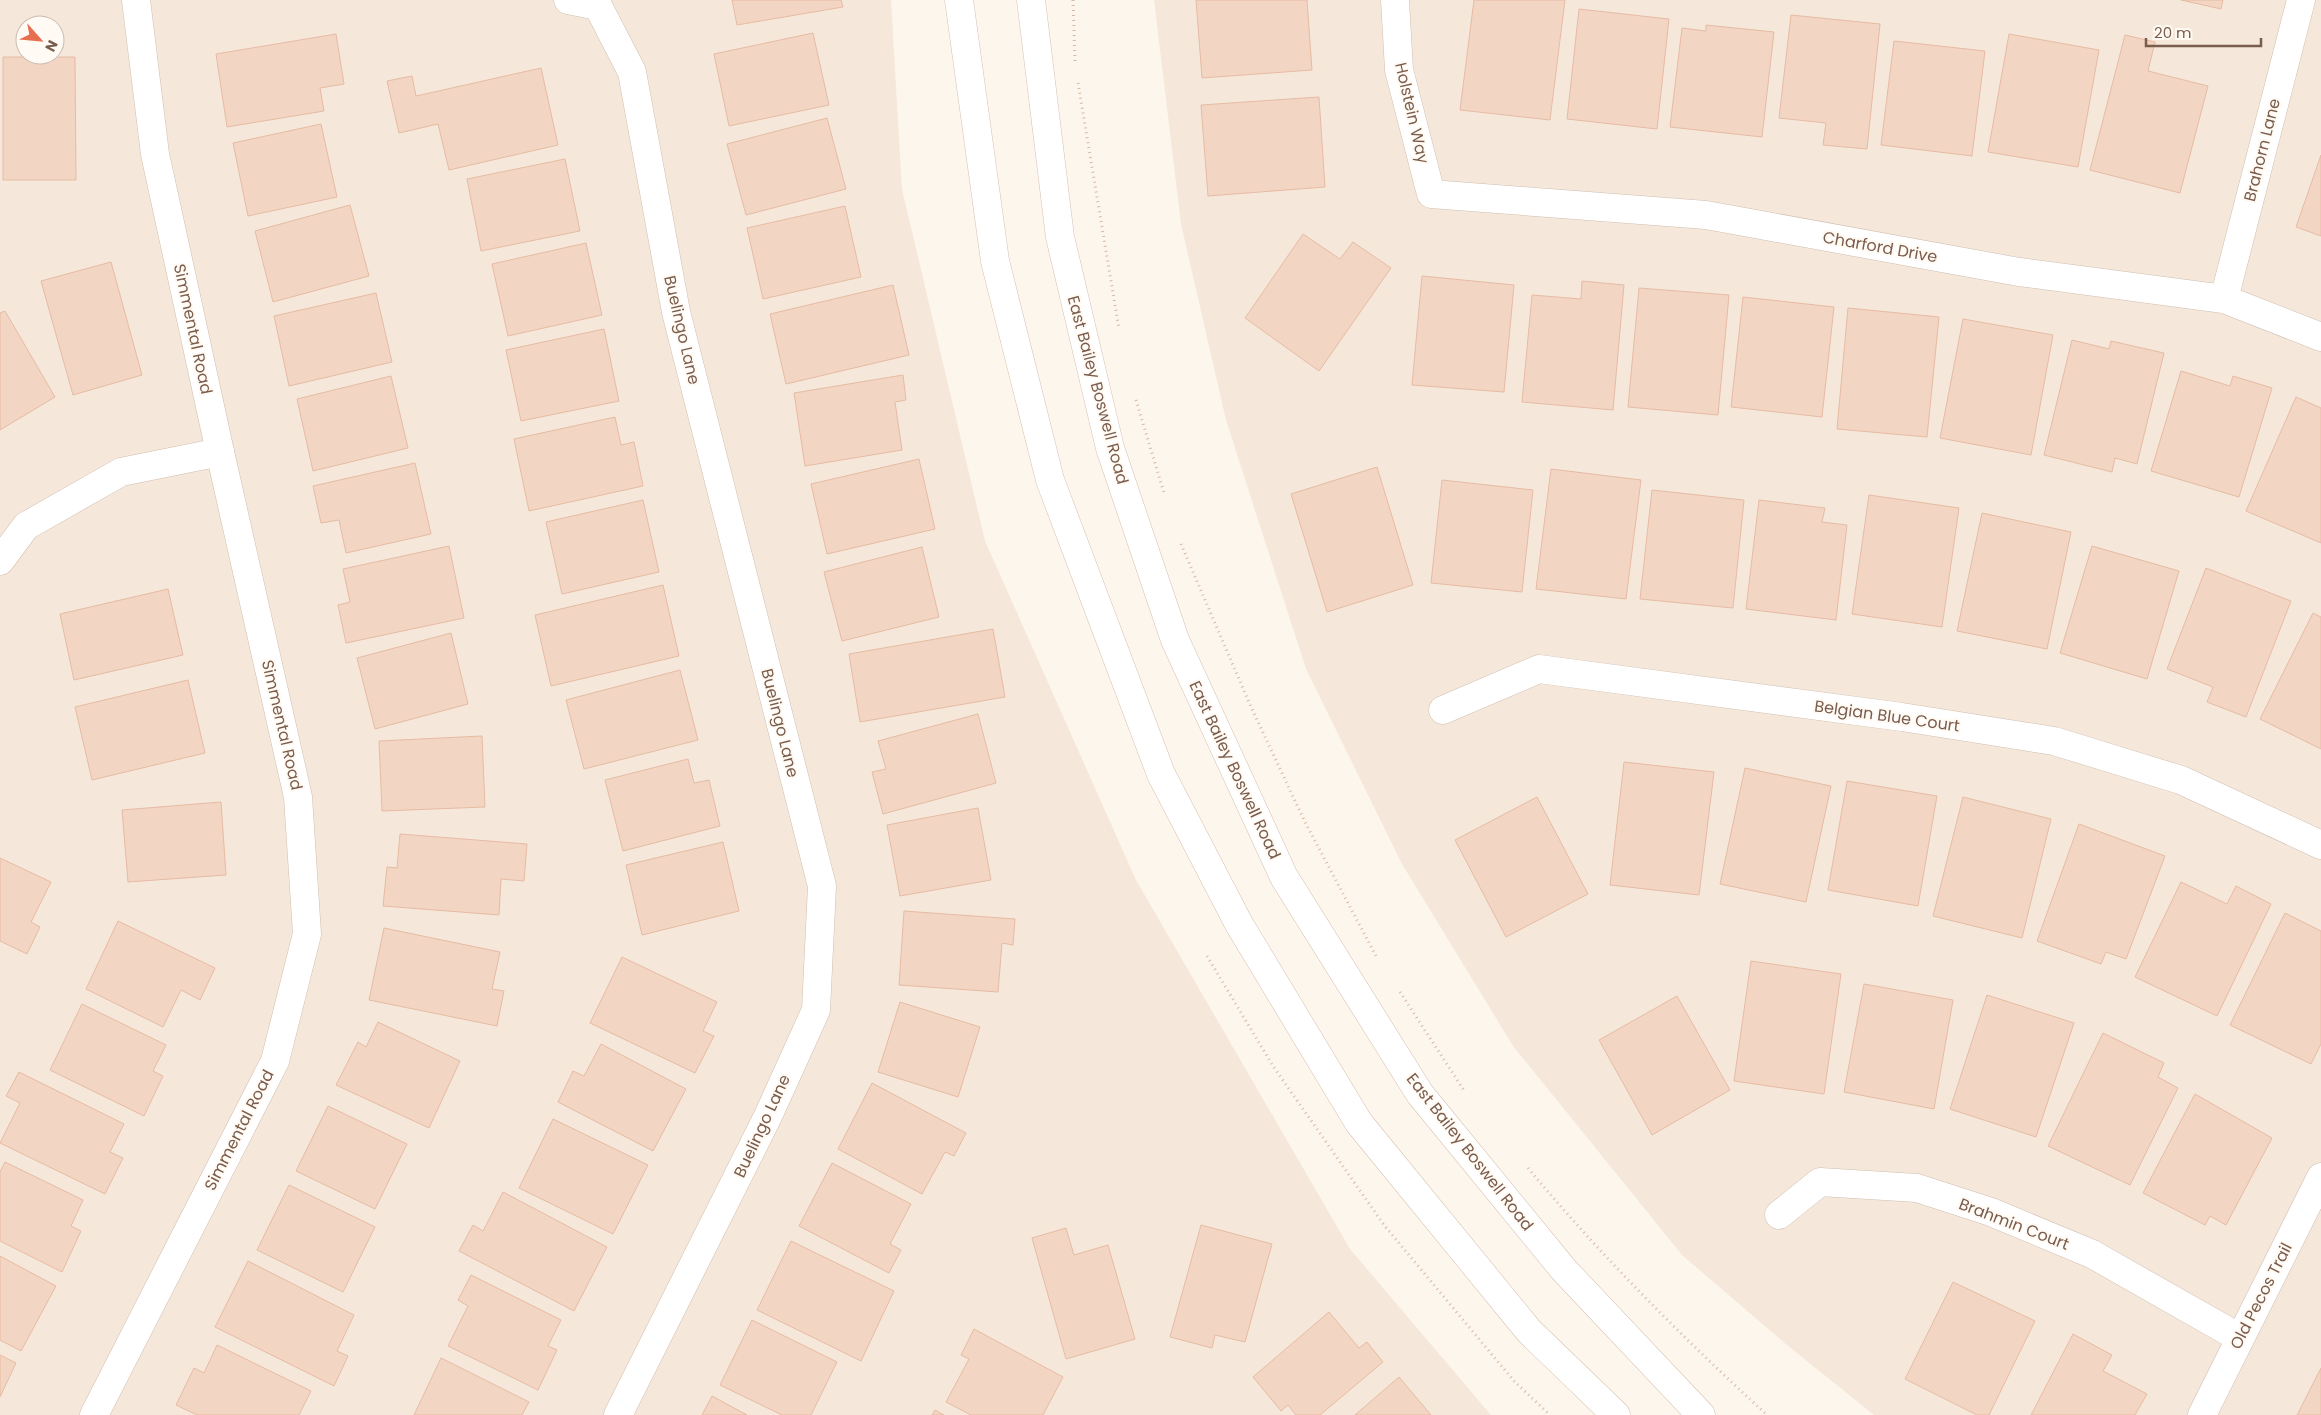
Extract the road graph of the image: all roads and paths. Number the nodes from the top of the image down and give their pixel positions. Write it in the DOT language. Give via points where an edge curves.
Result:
graph roads {
  1 [pos="136,0"];
  2 [pos="568,0"];
  3 [pos="959,0"];
  4 [pos="1031,0"];
  5 [pos="1073,0"];
  6 [pos="1395,0"];
  7 [pos="2301,0"];
  8 [pos="1076,69"];
  9 [pos="1077,78"];
  10 [pos="1431,194"];
  11 [pos="2224,299"];
  12 [pos="1120,334"];
  13 [pos="2321,338"];
  14 [pos="1133,390"];
  15 [pos="220,452"];
  16 [pos="1166,502"];
  17 [pos="1179,538"];
  18 [pos="0,561"];
  19 [pos="1443,710"];
  20 [pos="2321,846"];
  21 [pos="1380,963"];
  22 [pos="1397,988"];
  23 [pos="1468,1096"];
  24 [pos="1523,1162"];
  25 [pos="2321,1177"];
  26 [pos="1779,1215"];
  27 [pos="2240,1338"];
  28 [pos="94,1415"];
  29 [pos="618,1415"];
  30 [pos="1616,1415"];
  31 [pos="1701,1415"];
  32 [pos="1767,1415"];
  33 [pos="2202,1415"];
  1 -- 15 [label="street, Simmental Road" via="155,154"];
  2 -- 29 [label="street, Buelingo Lane" via="598,6 632,72 676,312 822,886 816,1010 768,1116"];
  3 -- 30 [label="street" via="995,261 1048,470 1162,774 1239,924 1360,1123 1530,1331"];
  4 -- 31 [label="street, East Bailey Boswell Road" via="1060,237 1110,448 1175,640 1284,877 1420,1094 1564,1270"];
  5 -- 8 [label="path"];
  6 -- 10 [label="street, Holstein Way" via="1400,70"];
  7 -- 11 [label="street, Brahorn Lane"];
  9 -- 12 [label="path"];
  10 -- 11 [label="street, Charford Drive" via="1706,215 2019,272"];
  11 -- 13 [label="street, Charford Drive"];
  14 -- 16 [label="path"];
  15 -- 18 [label="street" via="121,472 26,526"];
  15 -- 28 [label="street, Simmental Road" via="298,797 307,934 274,1060"];
  17 -- 21 [label="path" via="1251,707 1301,813"];
  19 -- 20 [label="street, Belgian Blue Court" via="1539,669 2054,741 2172,777"];
  22 -- 23 [label="path"];
  24 -- 32 [label="path" via="1572,1221 1722,1374"];
  25 -- 27 [label="street, Old Pecos Trail"];
  26 -- 27 [label="street, Brahmin Court" via="1820,1182 1917,1188 1992,1212 2092,1254"];
  27 -- 33 [label="street, Old Pecos Trail"];
}
